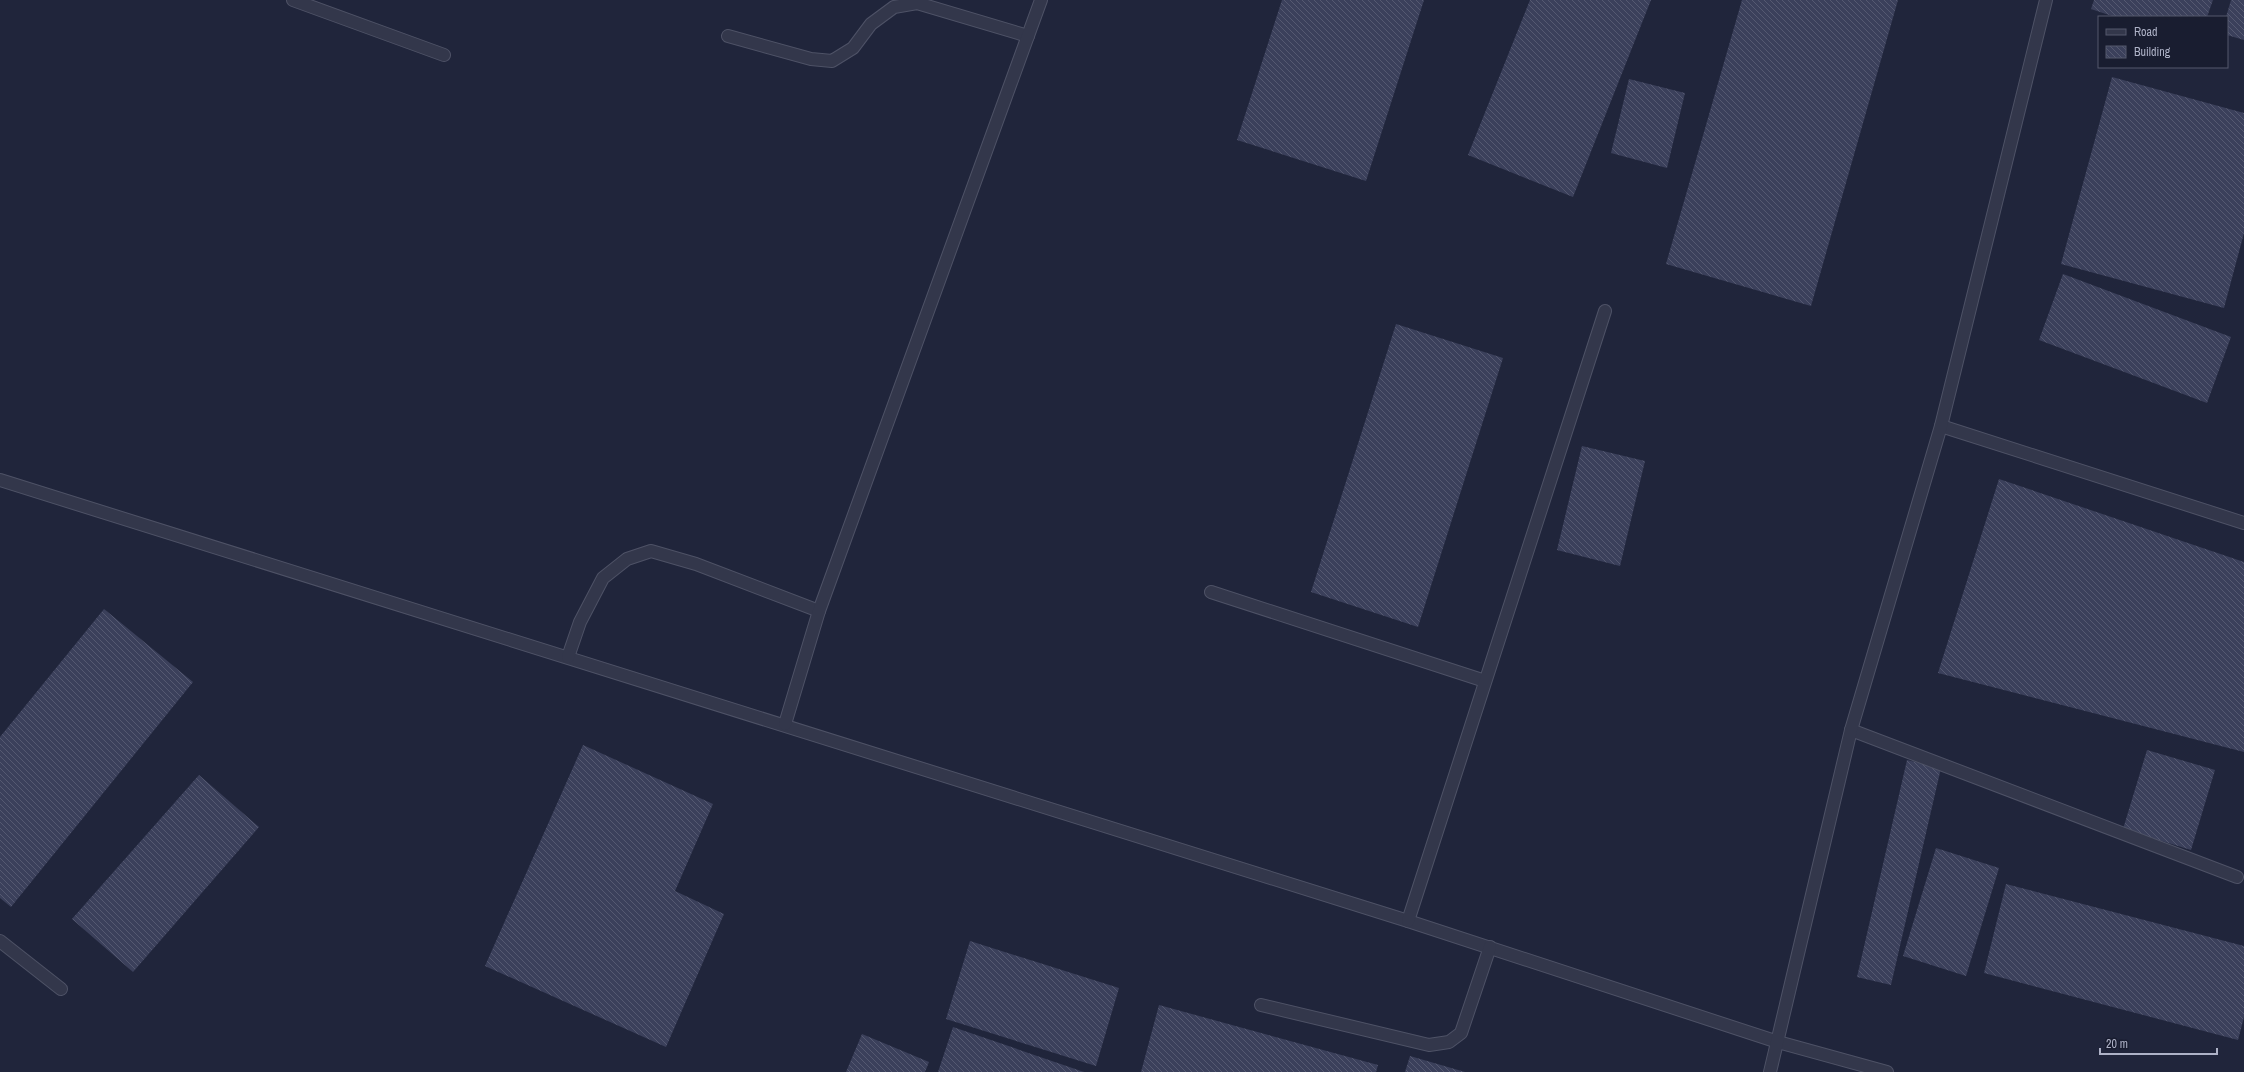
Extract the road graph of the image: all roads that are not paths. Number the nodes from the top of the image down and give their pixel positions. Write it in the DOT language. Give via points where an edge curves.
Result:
graph roads {
  1 [pos="293,0"];
  2 [pos="1041,0"];
  3 [pos="2046,0"];
  4 [pos="728,36"];
  5 [pos="1028,36"];
  6 [pos="444,55"];
  7 [pos="1605,311"];
  8 [pos="1941,426"];
  9 [pos="0,480"];
  10 [pos="2244,523"];
  11 [pos="1211,592"];
  12 [pos="819,611"];
  13 [pos="568,656"];
  14 [pos="1485,681"];
  15 [pos="785,724"];
  16 [pos="1851,730"];
  17 [pos="2237,877"];
  18 [pos="1408,921"];
  19 [pos="0,941"];
  20 [pos="1490,947"];
  21 [pos="61,989"];
  22 [pos="1261,1004"];
  23 [pos="1778,1042"];
  24 [pos="1770,1072"];
  25 [pos="1887,1072"];
  1 -- 6 [label="street"];
  2 -- 5 [label="street"];
  3 -- 8 [label="street"];
  4 -- 5 [label="street" via="811,59 832,61 853,48 871,24 894,7 917,3"];
  5 -- 12 [label="street"];
  7 -- 14 [label="street"];
  8 -- 10 [label="street"];
  8 -- 16 [label="street"];
  9 -- 13 [label="street"];
  11 -- 14 [label="street"];
  12 -- 13 [label="street" via="696,564 651,551 627,558 603,578 580,622"];
  12 -- 15 [label="street"];
  13 -- 15 [label="street"];
  14 -- 18 [label="street"];
  15 -- 18 [label="street"];
  16 -- 17 [label="street"];
  16 -- 23 [label="street"];
  18 -- 20 [label="street"];
  19 -- 21 [label="street"];
  20 -- 22 [label="street" via="1461,1033 1449,1042 1429,1045"];
  20 -- 23 [label="street"];
  23 -- 24 [label="street"];
  23 -- 25 [label="street"];
}
